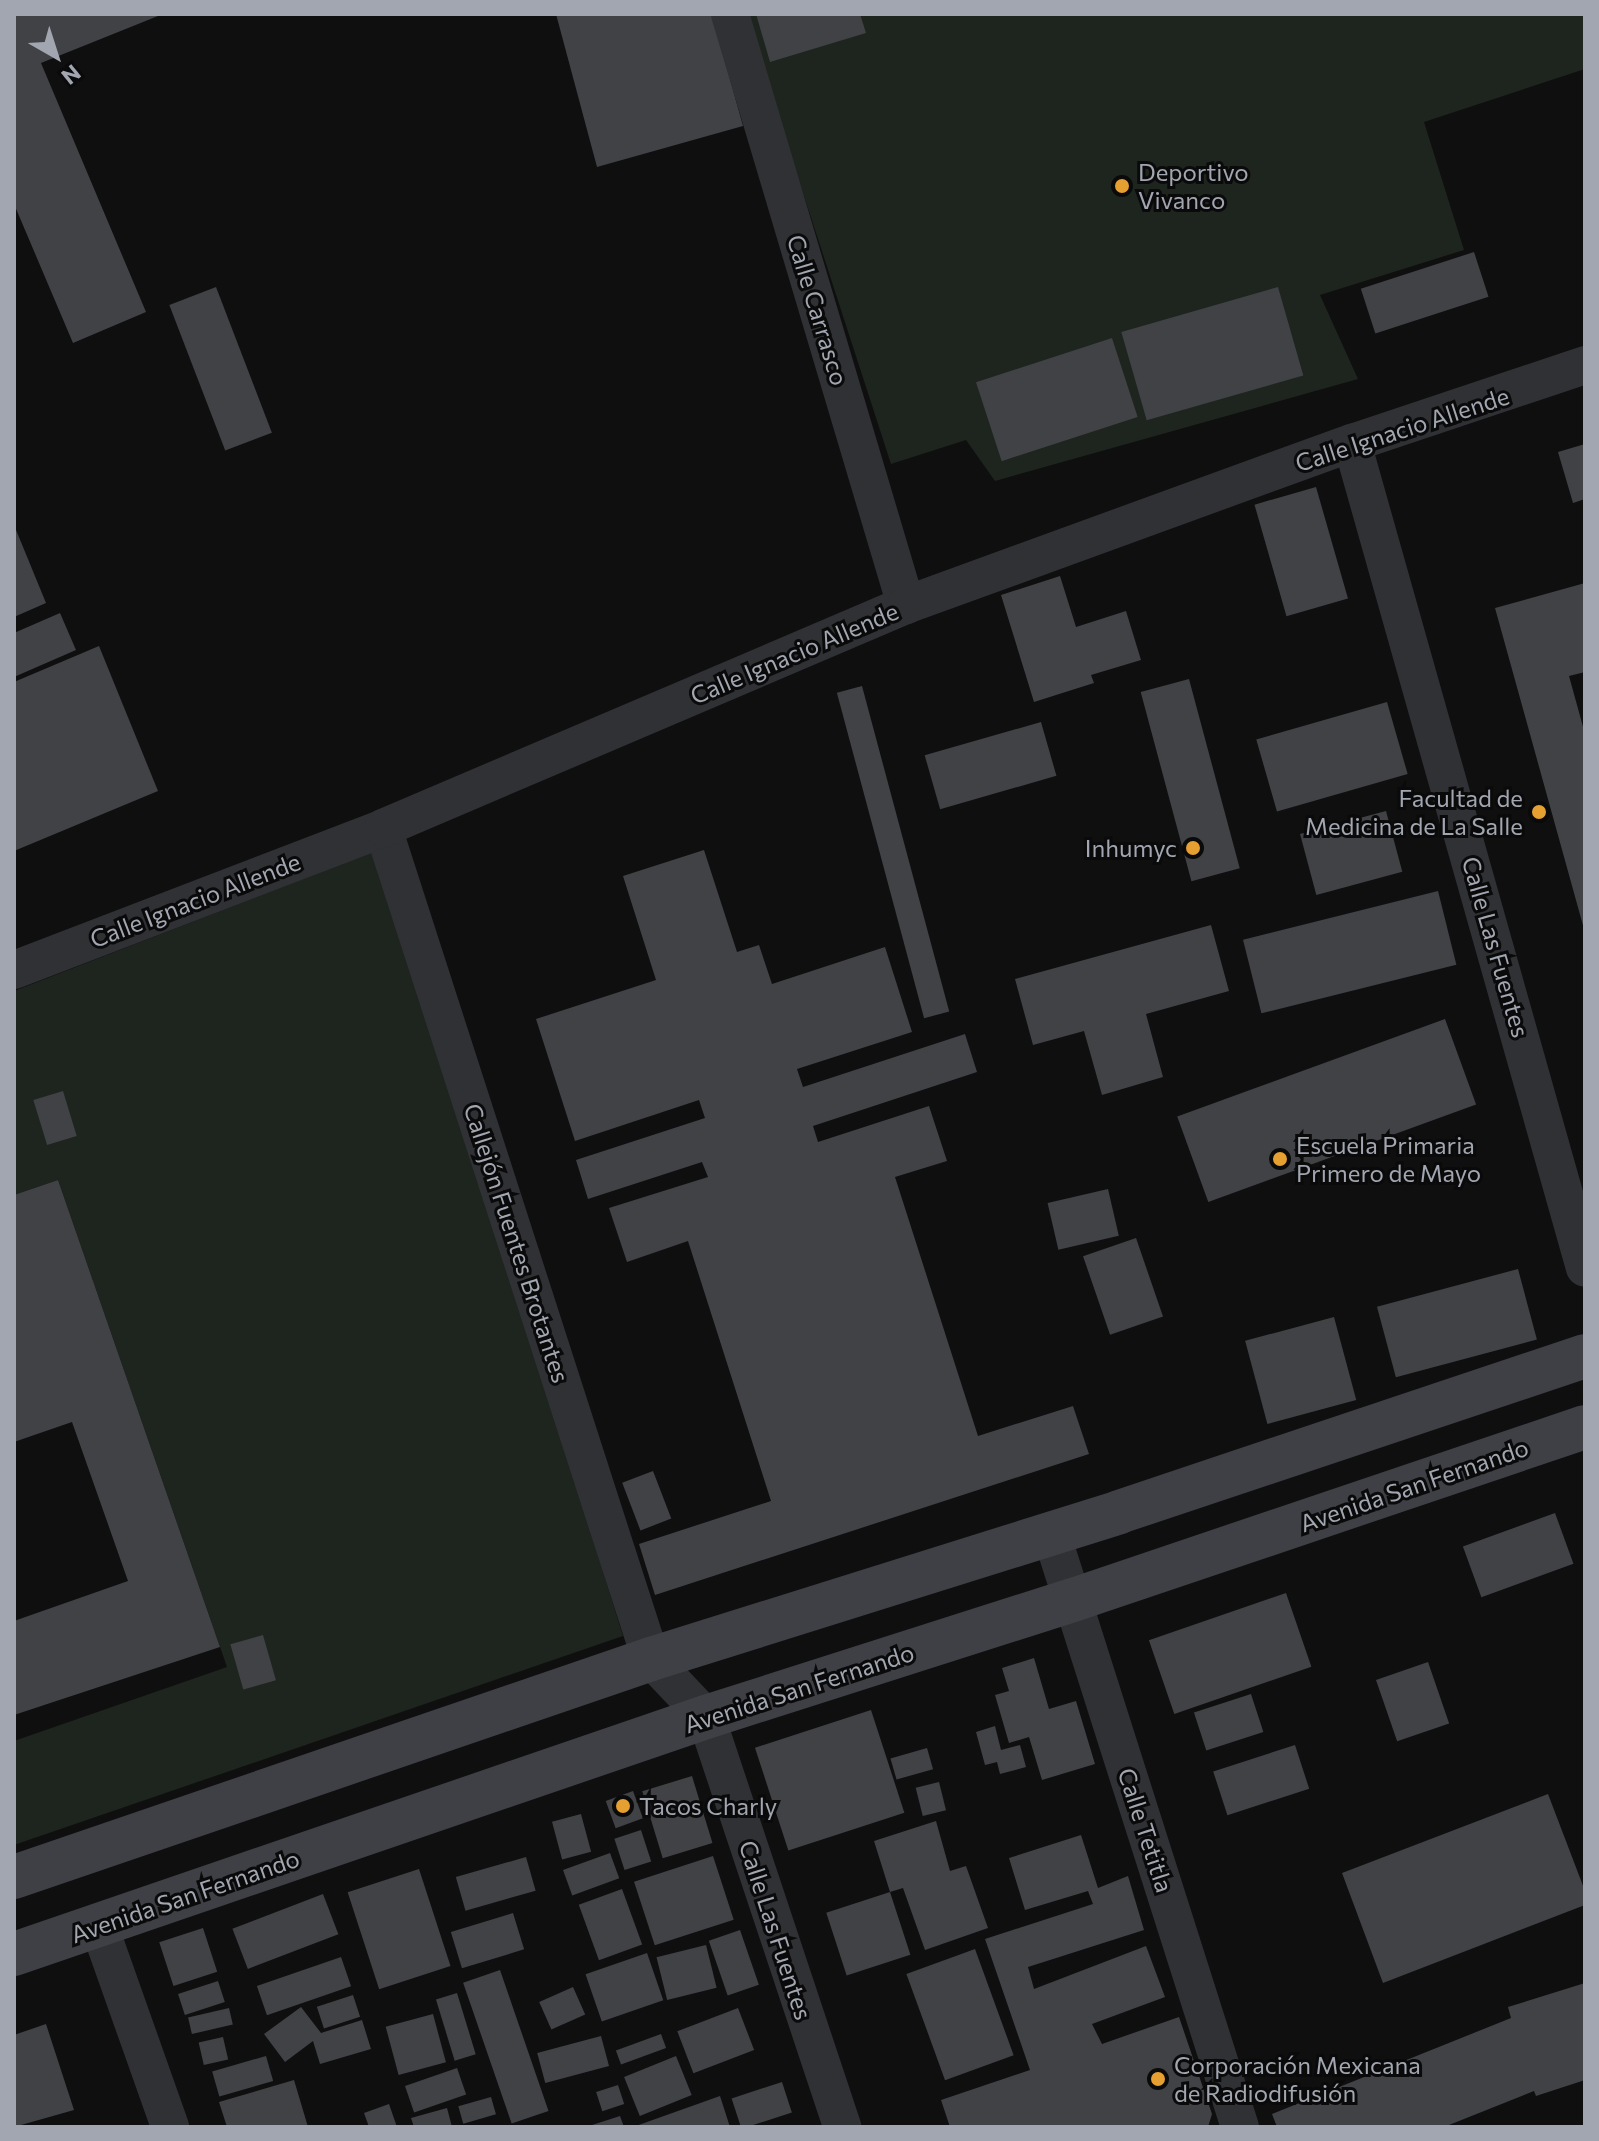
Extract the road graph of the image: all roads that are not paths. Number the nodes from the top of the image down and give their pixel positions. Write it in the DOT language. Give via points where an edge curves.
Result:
graph roads {
  1 [pos="730,14"];
  2 [pos="1585,365"];
  3 [pos="1352,443"];
  4 [pos="906,605"];
  5 [pos="383,828"];
  6 [pos="14,970"];
  7 [pos="1585,1268"];
  8 [pos="1585,1356"];
  9 [pos="1585,1427"];
  10 [pos="1051,1533"];
  11 [pos="1073,1600"];
  12 [pos="651,1659"];
  13 [pos="706,1717"];
  14 [pos="14,1877"];
  15 [pos="99,1926"];
  16 [pos="14,1954"];
  17 [pos="170,2127"];
  18 [pos="842,2127"];
  19 [pos="1240,2127"];
  1 -- 4 [label="street, Calle Carrasco"];
  2 -- 3 [label="street, Calle Ignacio Allende"];
  3 -- 4 [label="street, Calle Ignacio Allende"];
  3 -- 7 [label="street, Calle Las Fuentes"];
  4 -- 5 [label="street, Calle Ignacio Allende"];
  5 -- 6 [label="street, Calle Ignacio Allende"];
  5 -- 12 [label="street, Callejón Fuentes Brotantes"];
  8 -- 10 [label="main road"];
  9 -- 11 [label="main road, Avenida San Fernando"];
  10 -- 11 [label="street, Calle Tetitla"];
  10 -- 12 [label="main road"];
  11 -- 13 [label="main road, Avenida San Fernando"];
  11 -- 19 [label="street, Calle Tetitla"];
  12 -- 13 [label="street, Calle Las Fuentes"];
  12 -- 14 [label="main road"];
  13 -- 15 [label="main road, Avenida San Fernando"];
  13 -- 18 [label="street, Calle Las Fuentes"];
  15 -- 16 [label="main road, Avenida San Fernando"];
  15 -- 17 [label="street"];
}
